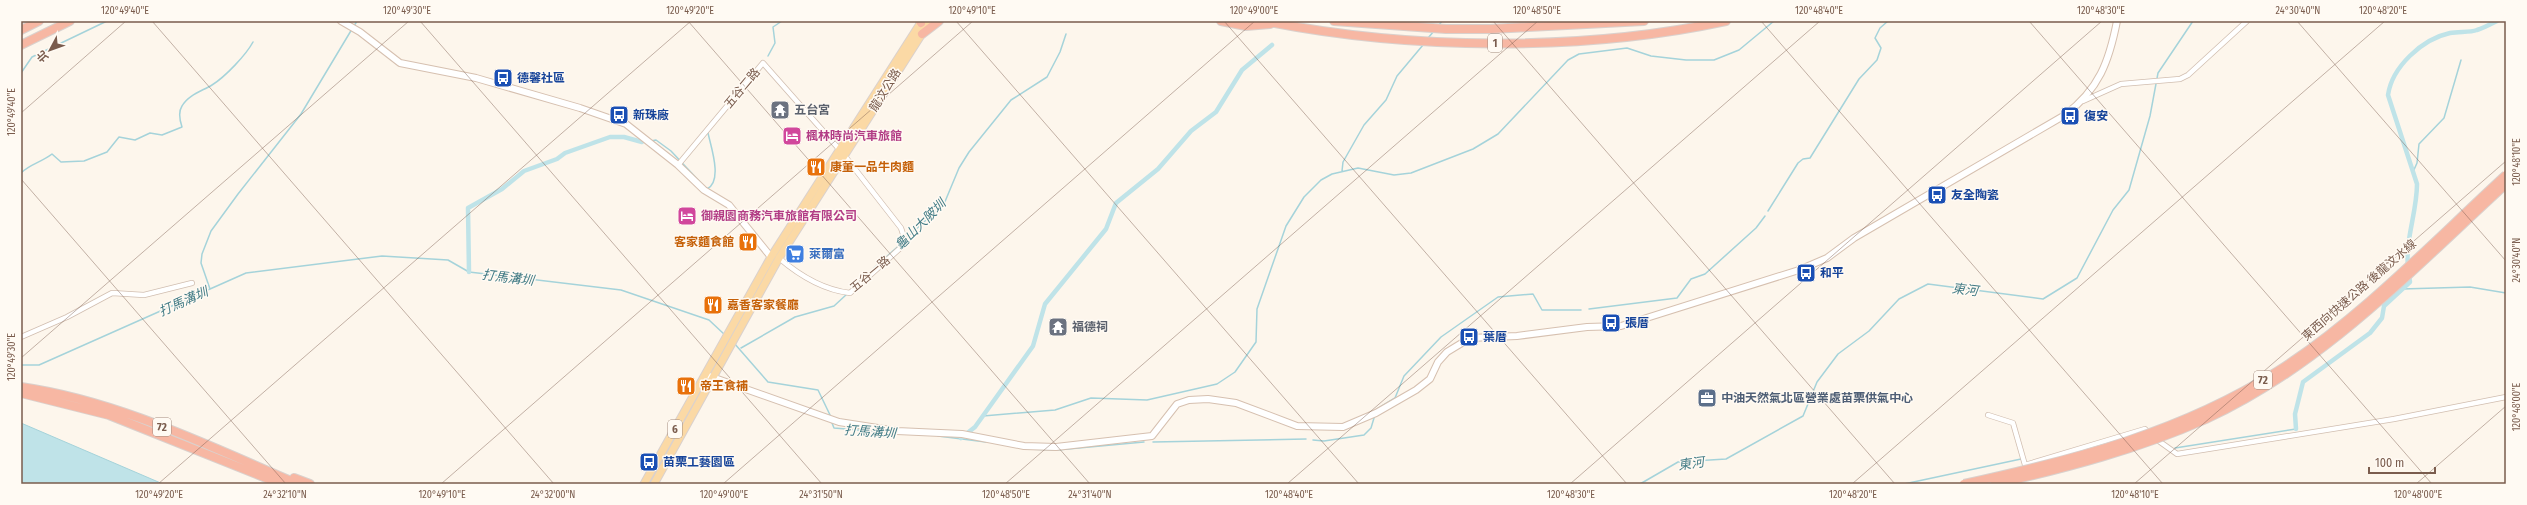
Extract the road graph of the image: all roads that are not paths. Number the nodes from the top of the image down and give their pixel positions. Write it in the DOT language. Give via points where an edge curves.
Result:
graph roads {
  1 [pos="39,21"];
  2 [pos="70,21"];
  3 [pos="341,21"];
  4 [pos="930,21"];
  5 [pos="939,21"];
  6 [pos="1221,21"];
  7 [pos="1264,21"];
  8 [pos="1334,21"];
  9 [pos="1644,21"];
  10 [pos="1726,21"];
  11 [pos="2117,21"];
  12 [pos="2247,21"];
  13 [pos="921,22"];
  14 [pos="1276,23"];
  15 [pos="21,30"];
  16 [pos="922,34"];
  17 [pos="21,45"];
  18 [pos="2084,101"];
  19 [pos="842,152"];
  20 [pos="679,164"];
  21 [pos="2506,175"];
  22 [pos="2506,184"];
  23 [pos="775,258"];
  24 [pos="192,283"];
  25 [pos="21,337"];
  26 [pos="710,377"];
  27 [pos="21,387"];
  28 [pos="21,393"];
  29 [pos="2506,397"];
  30 [pos="1988,415"];
  31 [pos="264,469"];
  32 [pos="248,470"];
  33 [pos="272,484"];
  34 [pos="281,484"];
  35 [pos="298,484"];
  36 [pos="310,484"];
  37 [pos="644,484"];
  38 [pos="654,484"];
  39 [pos="1964,484"];
  40 [pos="1994,484"];
  1 -- 15 [label="highway"];
  2 -- 17 [label="highway"];
  3 -- 20 [label="street" via="400,62 470,76 626,124"];
  4 -- 16 [label="main road, 龍汶公路 / 6"];
  5 -- 16 [label="highway"];
  6 -- 14 [label="highway" via="1246,26"];
  7 -- 14 [label="highway, 1"];
  8 -- 9 [label="highway, 1" via="1446,29 1490,29"];
  10 -- 14 [label="highway, 1" via="1626,36 1499,42 1402,40"];
  11 -- 18 [label="street" via="2112,49 2100,76"];
  12 -- 18 [label="street" via="2188,75 2180,79 2121,84"];
  13 -- 19 [label="main road, 龍汶公路 / 6"];
  16 -- 19 [label="main road, 龍汶公路 / 6"];
  18 -- 26 [label="street" via="2065,115 1854,238 1827,258 1799,270 1620,326 1470,338 1447,352 1438,362 1430,379 1416,390 1376,413 1343,427 1297,426 1236,404 1202,399 1176,404 1152,436 1056,447 1024,446 962,434 897,431 839,422"];
  19 -- 20 [label="street, 五谷二路" via="763,63"];
  19 -- 23 [label="main road, 龍汶公路 / 6"];
  19 -- 23 [label="street, 五谷一路" via="901,228 906,243 850,293 833,291 819,285"];
  20 -- 23 [label="street" via="704,190 729,205"];
  21 -- 39 [label="highway, 東西向快速公路 後龍汶水線 / 72, bridge" via="2332,332 2252,387 2203,412 2125,444 2066,461"];
  22 -- 40 [label="highway, 東西向快速公路 後龍汶水線 / 72, bridge" via="2361,317 2309,358 2254,392 2207,418 2099,459"];
  23 -- 26 [label="main road, 龍汶公路 / 6" via="728,352"];
  23 -- 26 [label="main road, 龍汶公路 / 6" via="722,346"];
  24 -- 25 [label="street" via="144,296 112,293 67,317"];
  26 -- 37 [label="main road, 6"];
  26 -- 38 [label="main road, 6"];
  27 -- 31 [label="highway, 72" via="112,408"];
  28 -- 32 [label="highway, 72" via="109,415"];
  29 -- 30 [label="street" via="2386,420 2177,454 2166,448 2145,429 2025,465 2013,423"];
  31 -- 35 [label="highway, 72"];
  31 -- 36 [label="highway"];
  32 -- 33 [label="highway"];
  32 -- 34 [label="highway, 72"];
}
